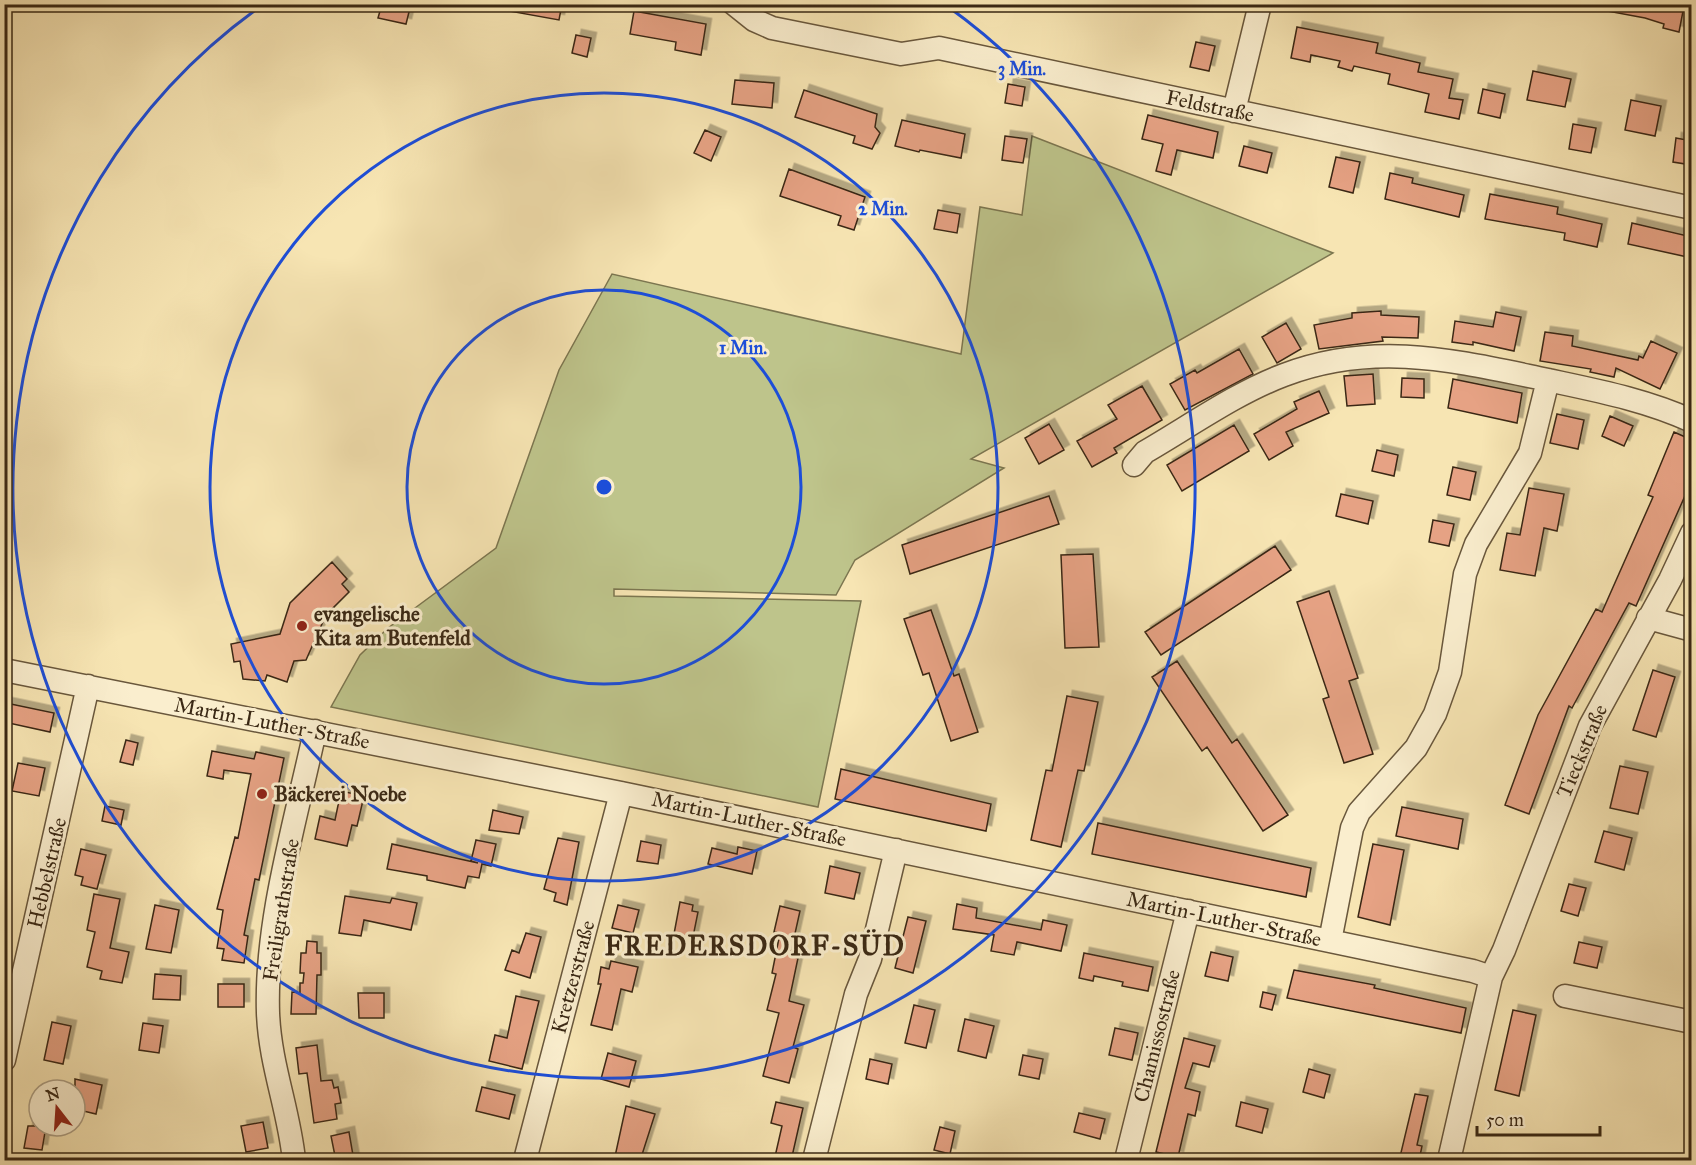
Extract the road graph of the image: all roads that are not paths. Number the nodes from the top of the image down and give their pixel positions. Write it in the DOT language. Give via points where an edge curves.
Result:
graph roads {
  1 [pos="734,4"];
  2 [pos="1260,4"];
  3 [pos="1234,111"];
  4 [pos="1692,208"];
  5 [pos="1548,380"];
  6 [pos="1692,421"];
  7 [pos="1134,465"];
  8 [pos="1692,533"];
  9 [pos="1648,618"];
  10 [pos="1692,630"];
  11 [pos="4,670"];
  12 [pos="88,686"];
  13 [pos="315,731"];
  14 [pos="621,793"];
  15 [pos="896,850"];
  16 [pos="1188,911"];
  17 [pos="1330,941"];
  18 [pos="1491,977"];
  19 [pos="1565,996"];
  20 [pos="1692,1022"];
  21 [pos="4,1060"];
  22 [pos="294,1161"];
  23 [pos="525,1161"];
  24 [pos="814,1161"];
  25 [pos="1126,1161"];
  26 [pos="1449,1161"];
  1 -- 3 [label="street, Feldstraße" via="772,28 902,54 939,48"];
  2 -- 3 [label="street"];
  3 -- 4 [label="street, Feldstraße"];
  5 -- 6 [label="street" via="1642,402"];
  5 -- 7 [label="street" via="1427,357 1368,355 1340,359 1262,385 1145,452"];
  5 -- 17 [label="street" via="1530,453 1476,544 1466,574 1450,672 1435,714 1416,748 1359,812 1352,828"];
  8 -- 9 [label="street, Tieckstraße"];
  9 -- 10 [label="street"];
  9 -- 18 [label="street, Tieckstraße" via="1590,726"];
  11 -- 12 [label="street, Martin-Luther-Straße"];
  12 -- 13 [label="street, Martin-Luther-Straße"];
  12 -- 21 [label="street, Hebbelstraße"];
  13 -- 14 [label="street, Martin-Luther-Straße"];
  13 -- 22 [label="street, Freiligrathstraße" via="269,963 271,1054"];
  14 -- 15 [label="street, Martin-Luther-Straße"];
  14 -- 23 [label="street, Kretzerstraße"];
  15 -- 16 [label="street, Martin-Luther-Straße"];
  15 -- 24 [label="street"];
  16 -- 17 [label="street, Martin-Luther-Straße"];
  16 -- 25 [label="street, Chamissostraße"];
  17 -- 18 [label="street, Martin-Luther-Straße"];
  18 -- 26 [label="street, Tieckstraße"];
  19 -- 20 [label="street"];
}
